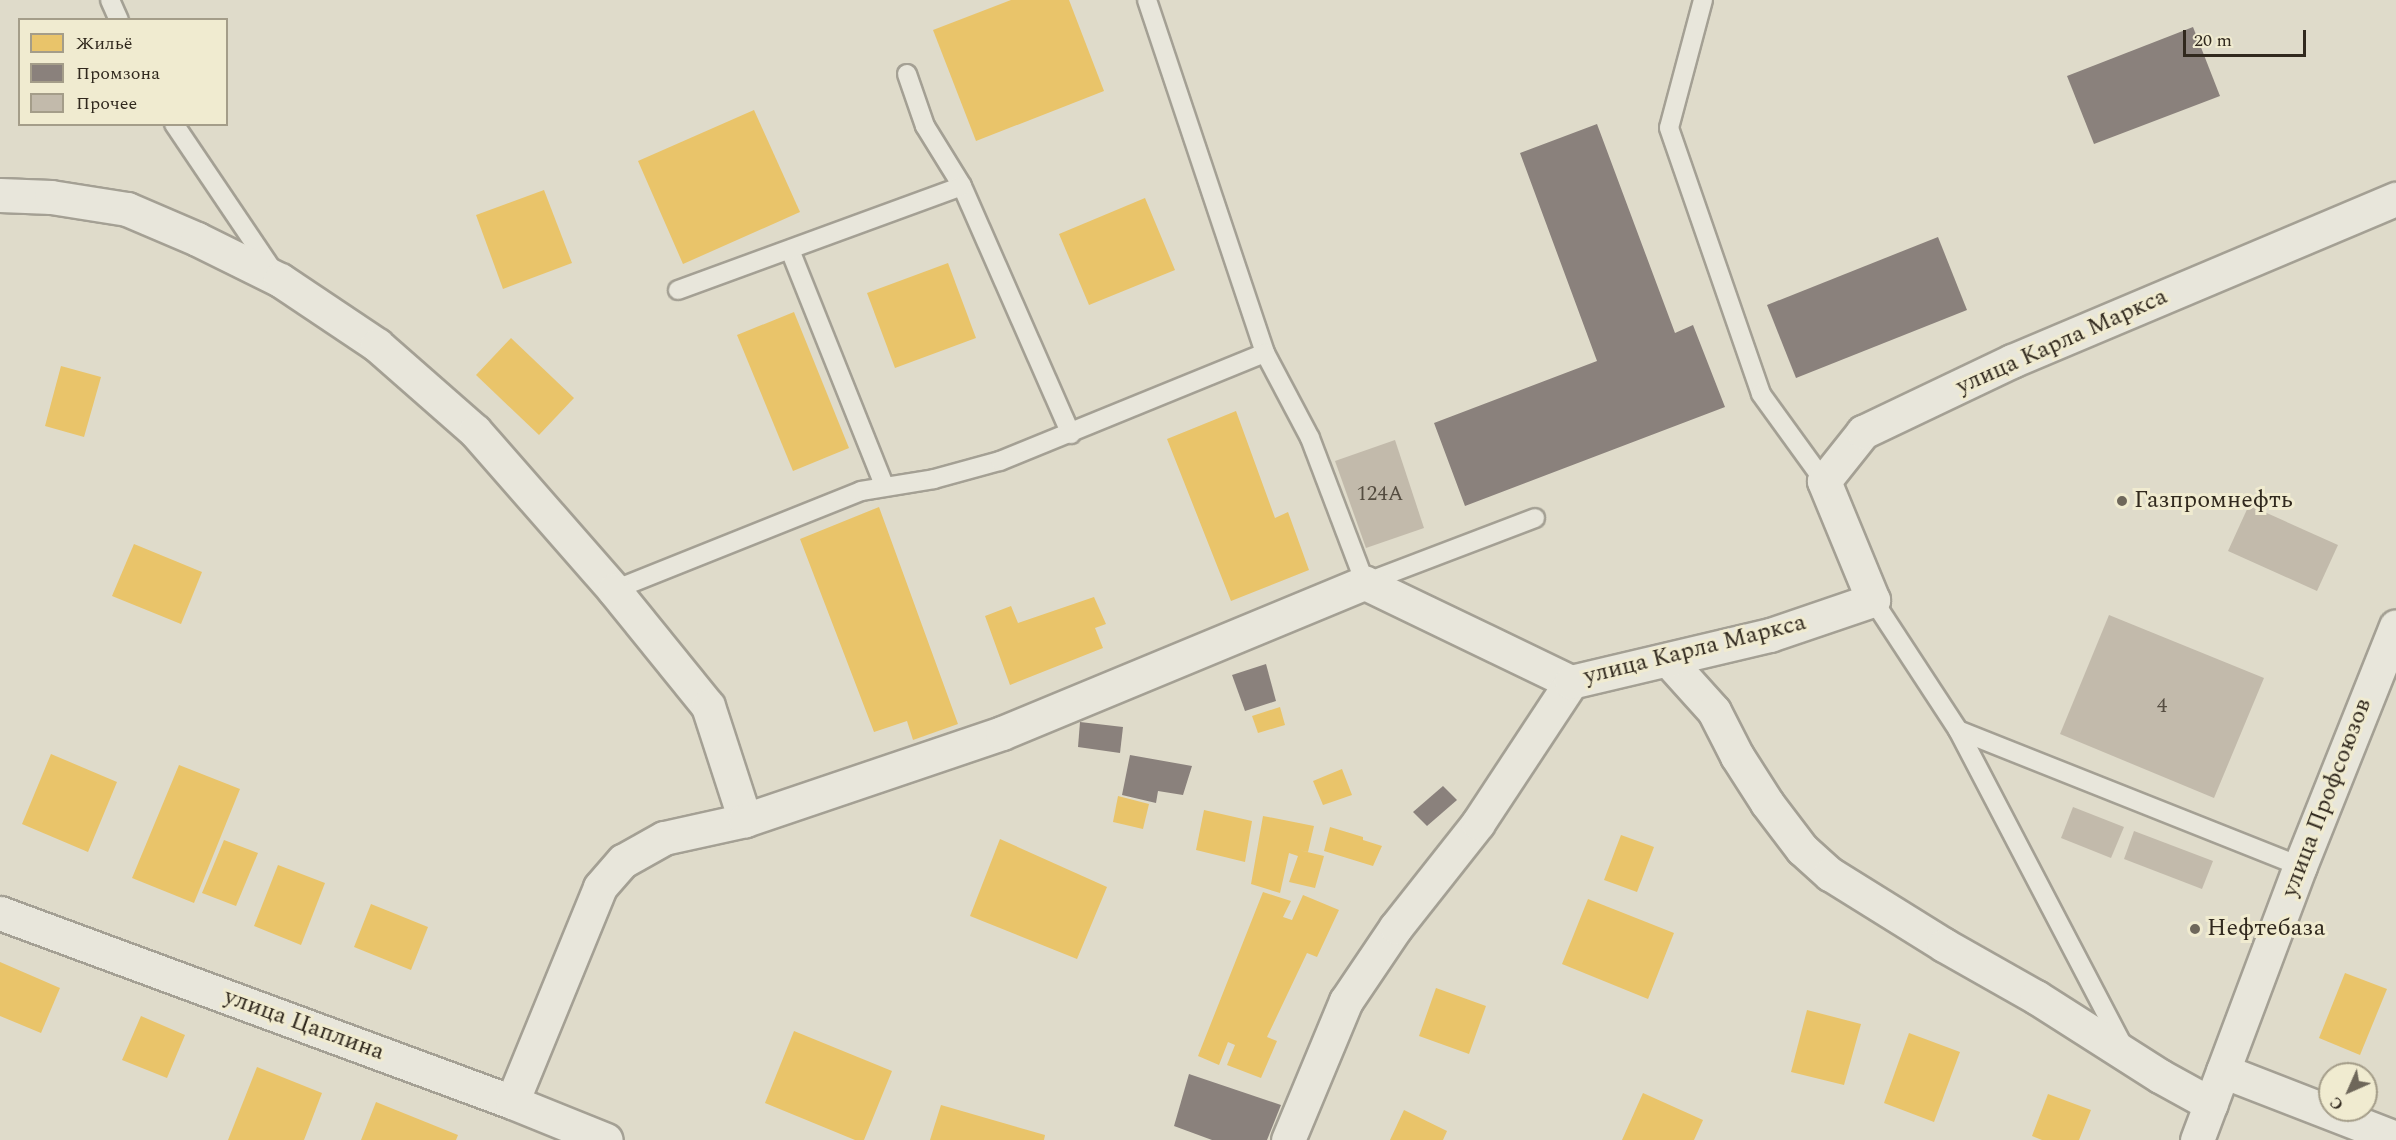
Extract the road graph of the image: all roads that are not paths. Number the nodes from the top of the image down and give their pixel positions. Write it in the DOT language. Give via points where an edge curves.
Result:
graph roads {
  1 [pos="110,0"];
  2 [pos="1147,0"];
  3 [pos="1703,0"];
  4 [pos="118,18"];
  5 [pos="907,74"];
  6 [pos="175,126"];
  7 [pos="962,186"];
  8 [pos="0,195"];
  9 [pos="2396,199"];
  10 [pos="790,250"];
  11 [pos="280,280"];
  12 [pos="678,290"];
  13 [pos="1265,353"];
  14 [pos="1071,434"];
  15 [pos="1824,481"];
  16 [pos="884,485"];
  17 [pos="1535,518"];
  18 [pos="1365,583"];
  19 [pos="614,590"];
  20 [pos="1873,600"];
  21 [pos="2396,626"];
  22 [pos="1669,661"];
  23 [pos="1571,682"];
  24 [pos="1958,730"];
  25 [pos="745,820"];
  26 [pos="2300,866"];
  27 [pos="0,913"];
  28 [pos="2128,1055"];
  29 [pos="2223,1071"];
  30 [pos="512,1102"];
  31 [pos="2211,1104"];
  32 [pos="2396,1138"];
  33 [pos="606,1140"];
  34 [pos="1288,1140"];
  35 [pos="2197,1140"];
  1 -- 4 [label="lane"];
  2 -- 13 [label="lane"];
  3 -- 15 [label="lane" via="1669,128 1761,394"];
  5 -- 7 [label="lane" via="925,126"];
  6 -- 11 [label="lane"];
  7 -- 10 [label="lane"];
  7 -- 14 [label="lane"];
  8 -- 11 [label="street" via="51,197 127,209"];
  9 -- 15 [label="street, улица Карла Маркса" via="2012,361 1863,432"];
  10 -- 12 [label="lane"];
  10 -- 16 [label="lane"];
  11 -- 19 [label="street" via="377,345 475,431"];
  13 -- 14 [label="lane"];
  13 -- 18 [label="lane" via="1310,438"];
  14 -- 16 [label="lane" via="1000,461 934,478"];
  15 -- 20 [label="street"];
  16 -- 19 [label="lane"];
  17 -- 18 [label="lane"];
  18 -- 23 [label="street"];
  18 -- 25 [label="street" via="1002,733"];
  19 -- 25 [label="street" via="708,706"];
  20 -- 22 [label="street, улица Карла Маркса" via="1770,635"];
  20 -- 24 [label="lane"];
  21 -- 26 [label="street, улица Профсоюзов"];
  22 -- 23 [label="street, улица Карла Маркса"];
  22 -- 28 [label="street" via="1714,711 1737,756 1795,840 1830,874"];
  23 -- 34 [label="street, улица Карла Маркса" via="1478,823 1396,927 1346,1001"];
  24 -- 26 [label="lane"];
  24 -- 28 [label="lane"];
  25 -- 30 [label="street" via="664,838 623,861 600,887"];
  26 -- 29 [label="street, улица Профсоюзов"];
  27 -- 30 [label="street, улица Цаплина"];
  28 -- 31 [label="street"];
  29 -- 31 [label="street, улица Профсоюзов"];
  29 -- 32 [label="street"];
  30 -- 33 [label="street, улица Цаплина"];
  31 -- 35 [label="street, улица Профсоюзов"];
}
